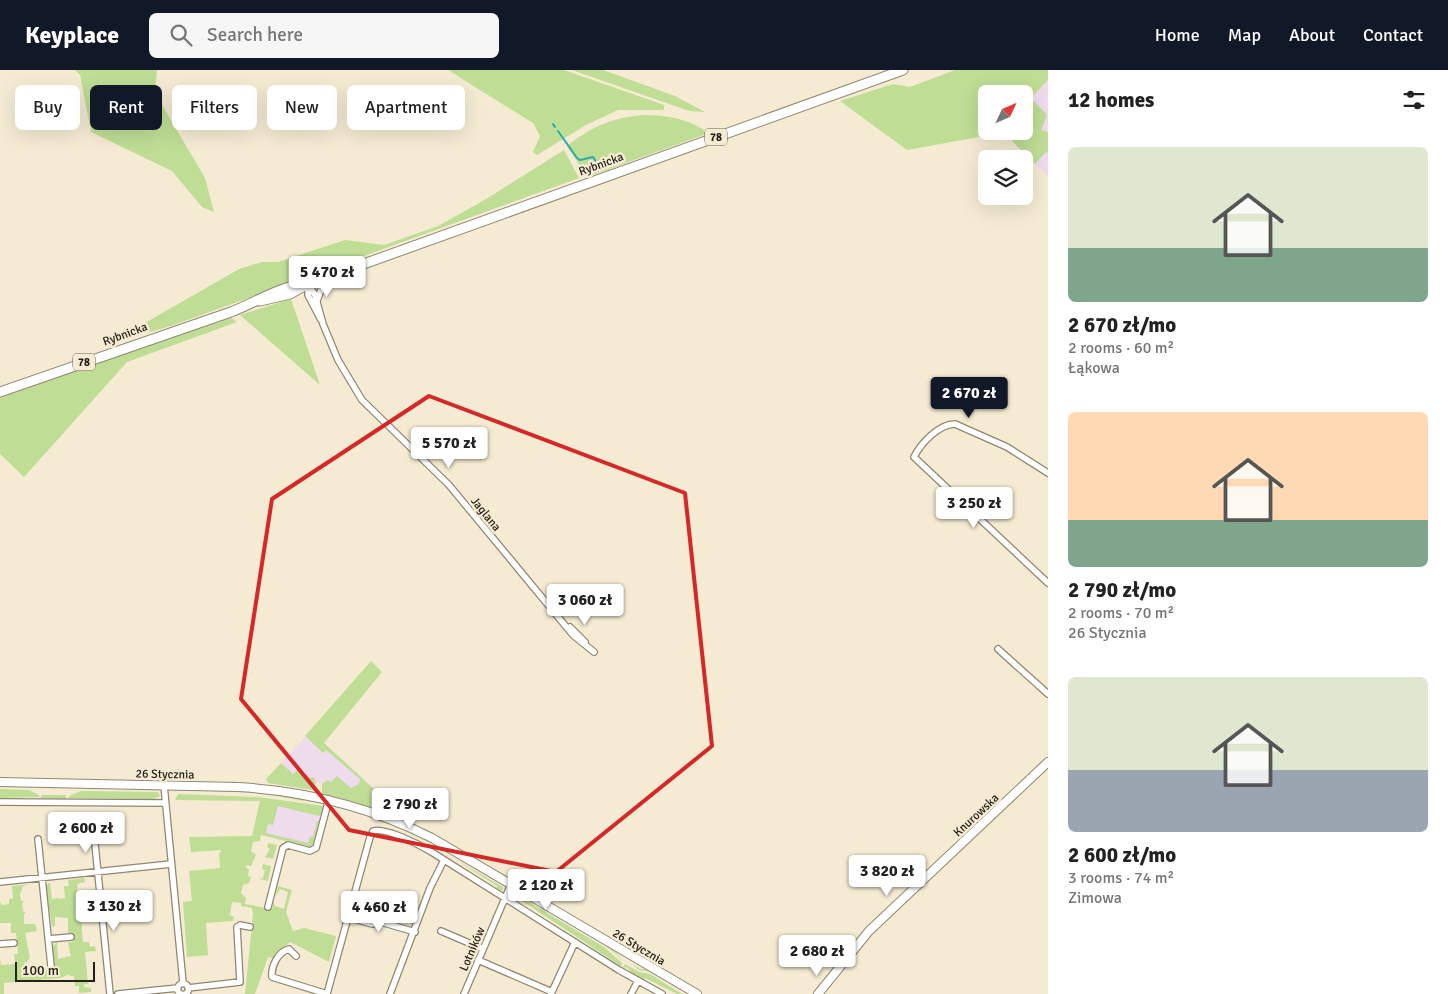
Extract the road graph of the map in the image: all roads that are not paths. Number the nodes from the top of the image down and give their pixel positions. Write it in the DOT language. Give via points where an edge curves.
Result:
graph roads {
  1 [pos="903,70"];
  2 [pos="331,276"];
  3 [pos="308,284"];
  4 [pos="290,294"];
  5 [pos="260,301"];
  6 [pos="314,301"];
  7 [pos="0,392"];
  8 [pos="1048,473"];
  9 [pos="1048,583"];
  10 [pos="998,649"];
  11 [pos="594,652"];
  12 [pos="1048,694"];
  13 [pos="1048,762"];
  14 [pos="0,782"];
  15 [pos="164,785"];
  16 [pos="329,799"];
  17 [pos="0,802"];
  18 [pos="165,803"];
  19 [pos="94,834"];
  20 [pos="38,839"];
  21 [pos="444,860"];
  22 [pos="171,864"];
  23 [pos="98,872"];
  24 [pos="42,877"];
  25 [pos="0,882"];
  26 [pos="510,884"];
  27 [pos="505,898"];
  28 [pos="268,907"];
  29 [pos="348,917"];
  30 [pos="250,927"];
  31 [pos="441,931"];
  32 [pos="415,932"];
  33 [pos="71,937"];
  34 [pos="48,939"];
  35 [pos="575,942"];
  36 [pos="14,943"];
  37 [pos="0,944"];
  38 [pos="483,949"];
  39 [pos="296,956"];
  40 [pos="478,960"];
  41 [pos="50,966"];
  42 [pos="638,981"];
  43 [pos="183,983"];
  44 [pos="178,988"];
  45 [pos="188,988"];
  46 [pos="551,993"];
  47 [pos="110,994"];
  48 [pos="118,994"];
  49 [pos="327,994"];
  50 [pos="390,994"];
  51 [pos="464,994"];
  52 [pos="631,994"];
  53 [pos="662,994"];
  54 [pos="697,994"];
  55 [pos="818,994"];
  1 -- 2 [label="main road, Rybnicka / 78"];
  2 -- 3 [label="main road, Rybnicka / 78"];
  2 -- 6 [label="street"];
  3 -- 4 [label="main road, Rybnicka / 78"];
  3 -- 5 [label="main road, Rybnicka / 78"];
  3 -- 6 [label="street, Jaglana"];
  4 -- 5 [label="main road, Rybnicka / 78"];
  4 -- 6 [label="street"];
  5 -- 7 [label="main road, Rybnicka / 78"];
  6 -- 11 [label="street, Jaglana" via="344,372 366,405 449,485 564,623"];
  8 -- 9 [label="street" via="1007,447 955,424 940,428 915,454 915,459"];
  10 -- 12 [label="street"];
  13 -- 55 [label="street, Knurowska" via="869,930"];
  14 -- 15 [label="street, 26 Stycznia"];
  15 -- 16 [label="street, 26 Stycznia" via="269,789"];
  15 -- 18 [label="street"];
  16 -- 26 [label="street, 26 Stycznia" via="414,829"];
  16 -- 28 [label="street" via="316,848 310,851 288,845 283,848"];
  17 -- 18 [label="street"];
  18 -- 22 [label="street"];
  19 -- 23 [label="street"];
  20 -- 24 [label="street"];
  21 -- 27 [label="street"];
  21 -- 29 [label="street" via="409,840 379,830 372,831"];
  21 -- 32 [label="street"];
  22 -- 23 [label="street"];
  22 -- 43 [label="street"];
  23 -- 24 [label="street"];
  23 -- 47 [label="street"];
  24 -- 25 [label="street"];
  24 -- 34 [label="street"];
  26 -- 27 [label="street, Lotników"];
  26 -- 54 [label="street, 26 Stycznia"];
  27 -- 35 [label="street"];
  27 -- 38 [label="street, Lotników"];
  29 -- 32 [label="street"];
  29 -- 49 [label="street"];
  30 -- 45 [label="street" via="240,925 237,928 240,982"];
  31 -- 38 [label="street"];
  32 -- 50 [label="street"];
  33 -- 34 [label="street"];
  34 -- 41 [label="street"];
  35 -- 42 [label="street"];
  35 -- 46 [label="street"];
  36 -- 37 [label="street"];
  38 -- 40 [label="street, Lotników"];
  39 -- 49 [label="street" via="289,949 285,950 276,960 272,977"];
  40 -- 46 [label="street"];
  40 -- 51 [label="street, Lotników"];
  42 -- 52 [label="street"];
  42 -- 53 [label="street"];
  43 -- 44 [label="street"];
  43 -- 45 [label="street"];
  44 -- 45 [label="street" via="184,994"];
  44 -- 48 [label="street"];
}
